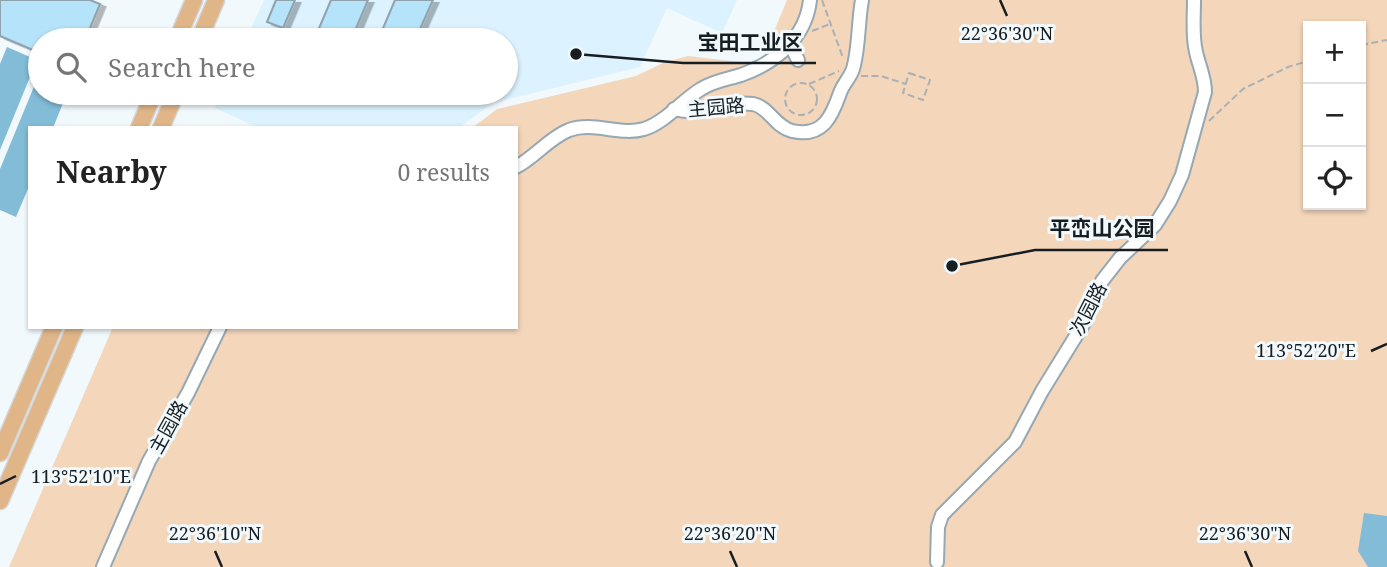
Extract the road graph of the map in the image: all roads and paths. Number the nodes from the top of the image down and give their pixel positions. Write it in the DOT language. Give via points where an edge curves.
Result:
graph roads {
  1 [pos="194,0"];
  2 [pos="216,0"];
  3 [pos="810,0"];
  4 [pos="822,0"];
  5 [pos="862,0"];
  6 [pos="1194,0"];
  7 [pos="831,23"];
  8 [pos="182,28"];
  9 [pos="204,28"];
  10 [pos="806,34"];
  11 [pos="1387,40"];
  12 [pos="790,44"];
  13 [pos="1366,44"];
  14 [pos="798,60"];
  15 [pos="1303,62"];
  16 [pos="850,76"];
  17 [pos="809,84"];
  18 [pos="906,84"];
  19 [pos="149,105"];
  20 [pos="171,105"];
  21 [pos="674,109"];
  22 [pos="1209,122"];
  23 [pos="140,126"];
  24 [pos="162,126"];
  25 [pos="518,166"];
  26 [pos="53,329"];
  27 [pos="74,329"];
  28 [pos="219,329"];
  29 [pos="1,452"];
  30 [pos="17,461"];
  31 [pos="0,501"];
  32 [pos="937,562"];
  33 [pos="103,567"];
  1 -- 8 [label="main road"];
  2 -- 9 [label="main road"];
  3 -- 12 [label="street, 主园路" via="804,23"];
  4 -- 7 [label="path"];
  5 -- 16 [label="street, 主园路"];
  6 -- 32 [label="street, 次园路" via="1196,53 1205,92 1179,184 1155,225 1102,281 1082,327 1014,442 942,515"];
  7 -- 10 [label="path"];
  7 -- 17 [label="path" via="846,68"];
  11 -- 13 [label="path"];
  12 -- 14 [label="street"];
  12 -- 21 [label="street, 主园路" via="738,83 704,87"];
  15 -- 22 [label="path" via="1243,89"];
  16 -- 18 [label="path" via="881,76"];
  16 -- 21 [label="street, 主园路" via="831,117 806,132 783,127 755,104 698,113"];
  17 -- 17 [label="path" via="817,94 815,107 804,115 795,114 785,104 787,90 799,82"];
  18 -- 18 [label="path" via="909,73 930,79 923,100 903,93"];
  19 -- 23 [label="main road"];
  20 -- 24 [label="main road"];
  21 -- 25 [label="street, 主园路" via="633,131 572,129"];
  26 -- 29 [label="main road"];
  27 -- 30 [label="main road"];
  28 -- 33 [label="street, 主园路" via="149,461"];
  29 -- 30 [label="street"];
  30 -- 31 [label="main road"];
}
